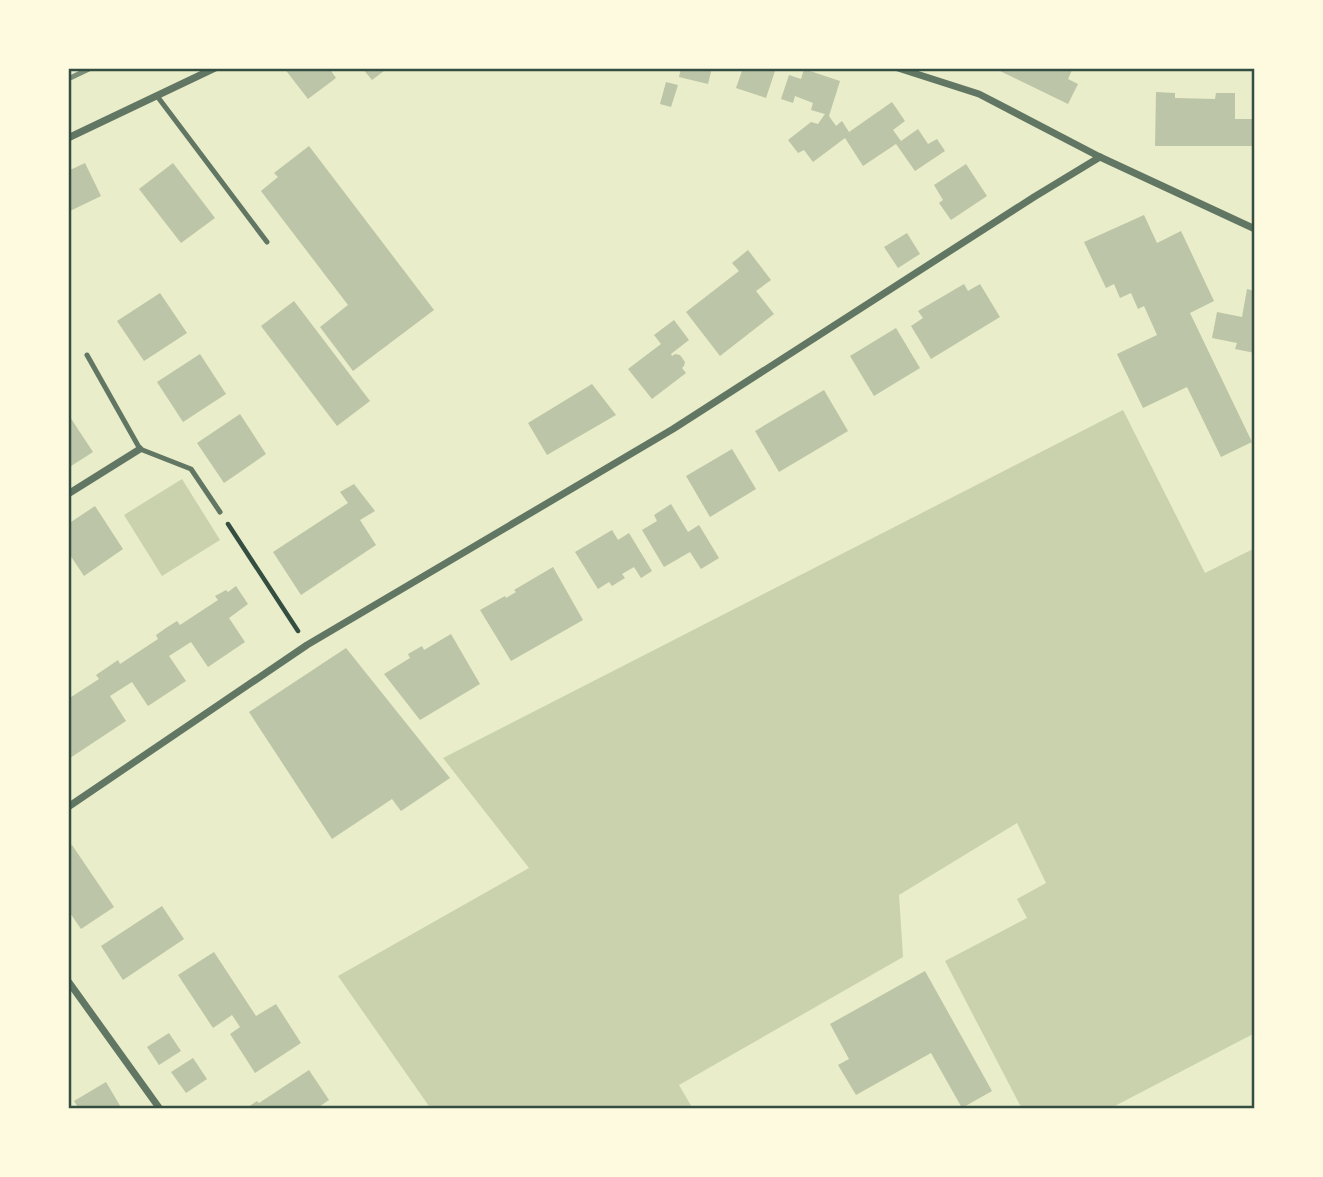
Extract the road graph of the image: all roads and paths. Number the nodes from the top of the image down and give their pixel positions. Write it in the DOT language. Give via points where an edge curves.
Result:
graph roads {
  1 [pos="215,68"];
  2 [pos="898,68"];
  3 [pos="157,96"];
  4 [pos="68,138"];
  5 [pos="1100,157"];
  6 [pos="1255,229"];
  7 [pos="267,243"];
  8 [pos="87,355"];
  9 [pos="140,449"];
  10 [pos="68,494"];
  11 [pos="220,512"];
  12 [pos="307,645"];
  13 [pos="68,807"];
  14 [pos="68,981"];
  15 [pos="160,1109"];
  1 -- 3 [label="street"];
  2 -- 5 [label="street" via="979,94"];
  3 -- 4 [label="street"];
  3 -- 7 [label="lane"];
  5 -- 6 [label="street"];
  5 -- 12 [label="street" via="673,429"];
  8 -- 9 [label="lane"];
  9 -- 10 [label="street"];
  9 -- 11 [label="lane" via="191,469"];
  11 -- 12 [label="path"];
  12 -- 13 [label="street"];
  14 -- 15 [label="street"];
}
